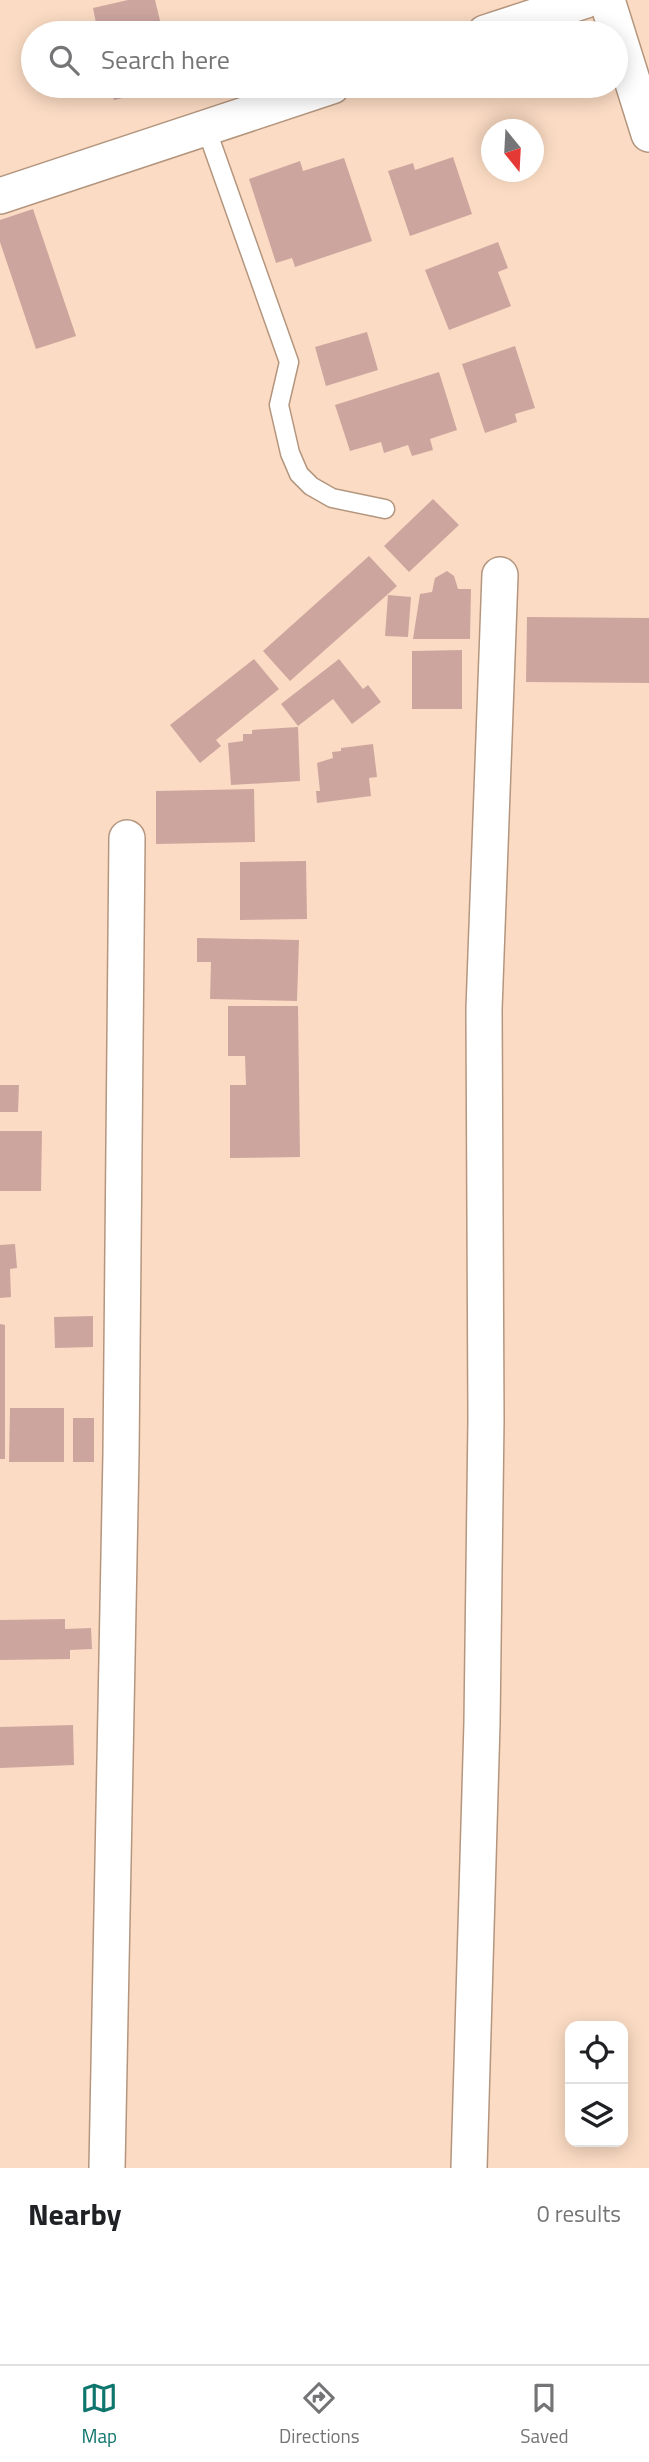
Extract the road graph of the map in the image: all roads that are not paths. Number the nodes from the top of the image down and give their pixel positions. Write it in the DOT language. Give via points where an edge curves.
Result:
graph roads {
  1 [pos="586,0"];
  2 [pos="607,0"];
  3 [pos="522,21"];
  4 [pos="614,21"];
  5 [pos="628,67"];
  6 [pos="293,98"];
  7 [pos="205,125"];
  8 [pos="649,134"];
  9 [pos="0,196"];
  10 [pos="385,509"];
  11 [pos="500,575"];
  12 [pos="127,838"];
  13 [pos="107,2168"];
  14 [pos="469,2168"];
  1 -- 3 [label="street"];
  2 -- 4 [label="street"];
  5 -- 8 [label="street"];
  6 -- 7 [label="street"];
  7 -- 9 [label="street"];
  7 -- 10 [label="lane" via="289,362 279,405 299,474 332,498"];
  11 -- 14 [label="street" via="484,1009 483,1667"];
  12 -- 13 [label="street"];
}
